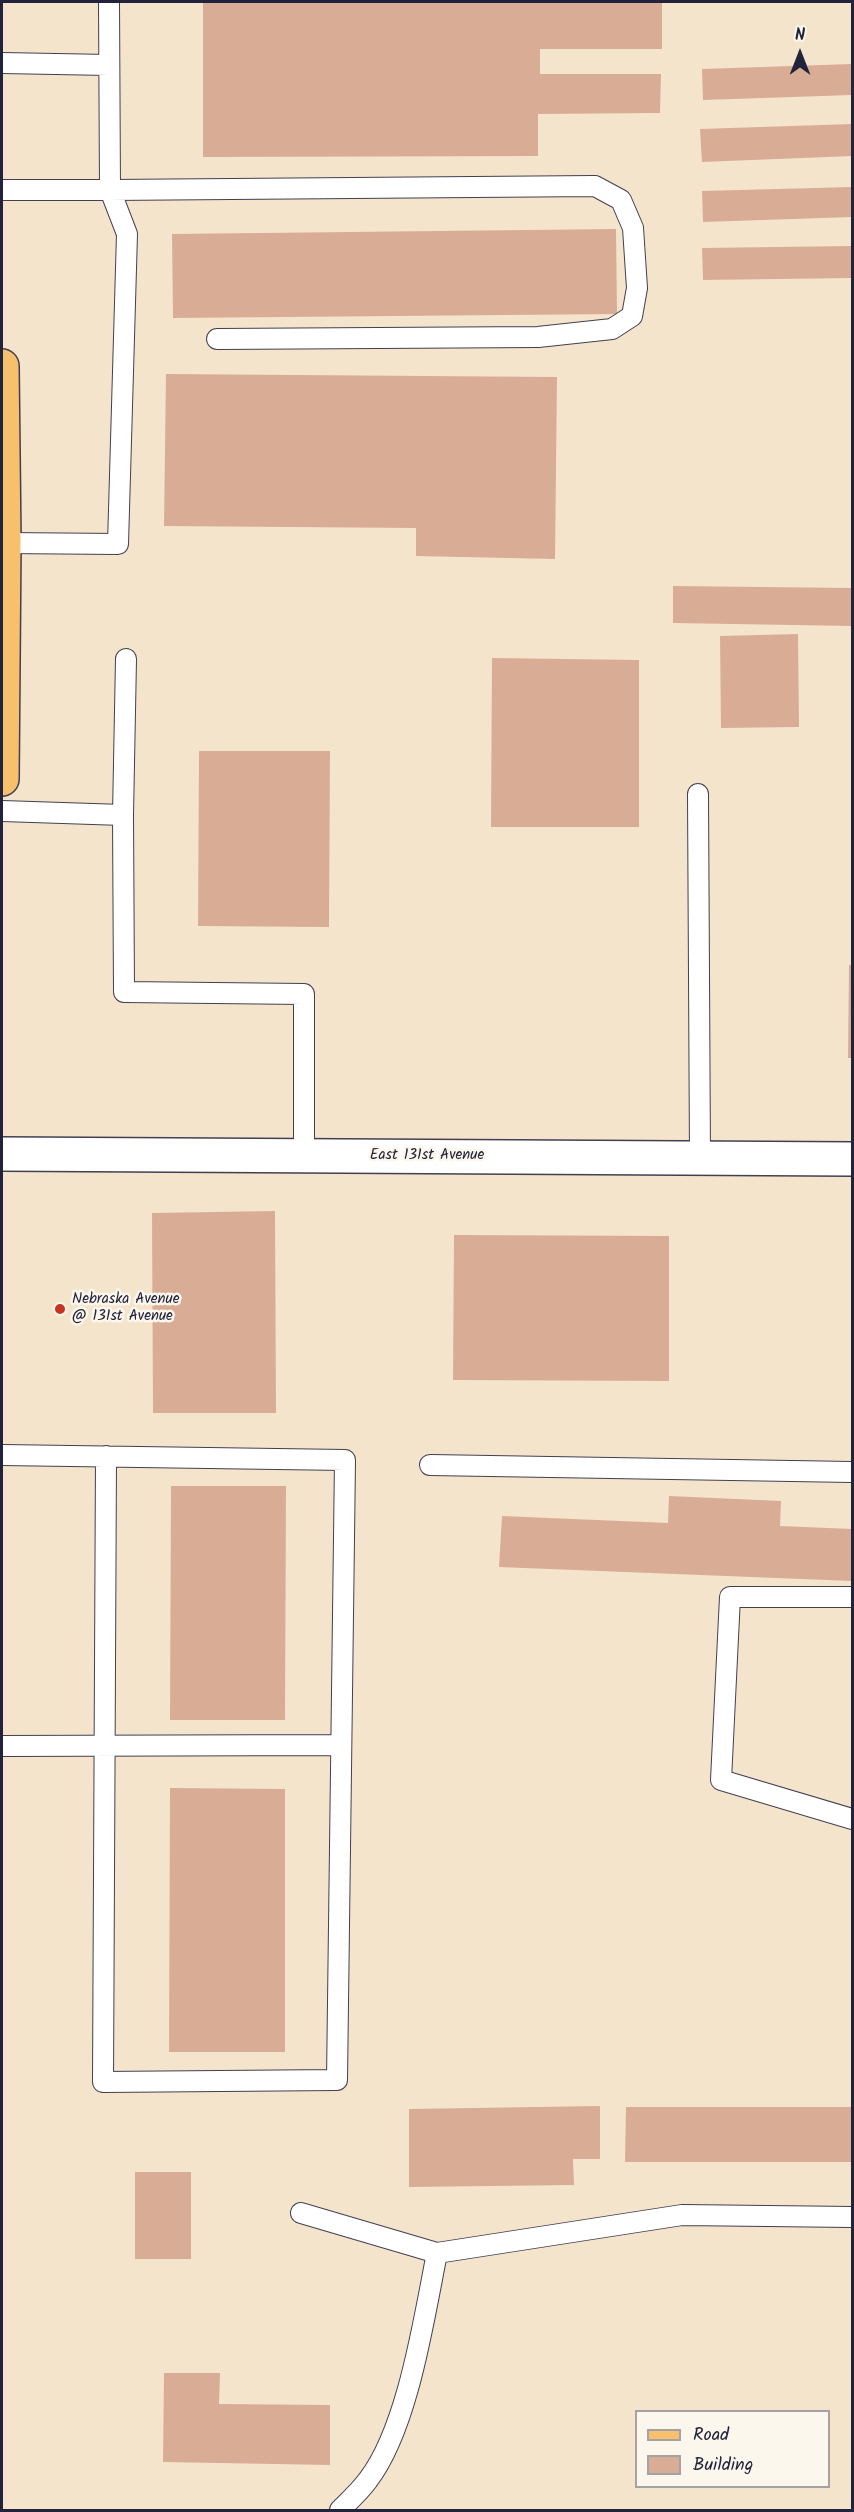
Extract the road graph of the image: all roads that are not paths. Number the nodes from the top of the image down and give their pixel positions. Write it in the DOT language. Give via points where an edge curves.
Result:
graph roads {
  1 [pos="109,2"];
  2 [pos="2,63"];
  3 [pos="109,65"];
  4 [pos="2,190"];
  5 [pos="110,190"];
  6 [pos="217,339"];
  7 [pos="2,366"];
  8 [pos="4,543"];
  9 [pos="126,659"];
  10 [pos="2,779"];
  11 [pos="698,794"];
  12 [pos="2,811"];
  13 [pos="123,814"];
  14 [pos="2,1154"];
  15 [pos="304,1155"];
  16 [pos="700,1158"];
  17 [pos="852,1159"];
  18 [pos="2,1455"];
  19 [pos="106,1456"];
  20 [pos="430,1465"];
  21 [pos="852,1472"];
  22 [pos="852,1597"];
  23 [pos="341,1745"];
  24 [pos="2,1746"];
  25 [pos="105,1746"];
  26 [pos="852,1820"];
  27 [pos="301,2213"];
  28 [pos="852,2217"];
  29 [pos="437,2253"];
  30 [pos="340,2511"];
  1 -- 3 [label="lane"];
  2 -- 3 [label="lane"];
  3 -- 5 [label="lane"];
  4 -- 5 [label="lane"];
  5 -- 6 [label="lane" via="595,186 621,200 633,228 637,288 632,316 612,329 538,337"];
  5 -- 8 [label="lane" via="128,234 118,544"];
  7 -- 8 [label="main road"];
  8 -- 10 [label="main road"];
  9 -- 13 [label="lane"];
  11 -- 16 [label="lane"];
  12 -- 13 [label="lane"];
  13 -- 15 [label="lane" via="124,992 304,994"];
  14 -- 15 [label="street, East 131st Avenue"];
  15 -- 16 [label="street, East 131st Avenue"];
  16 -- 17 [label="street, East 131st Avenue"];
  18 -- 19 [label="lane"];
  19 -- 23 [label="lane" via="345,1460"];
  19 -- 25 [label="lane"];
  20 -- 21 [label="lane"];
  22 -- 26 [label="lane" via="730,1597 721,1780"];
  23 -- 25 [label="lane"];
  23 -- 25 [label="lane" via="337,2080 103,2082"];
  24 -- 25 [label="lane"];
  27 -- 29 [label="lane"];
  28 -- 29 [label="lane" via="682,2215"];
  29 -- 30 [label="lane" via="413,2367 391,2439 369,2480"];
}
